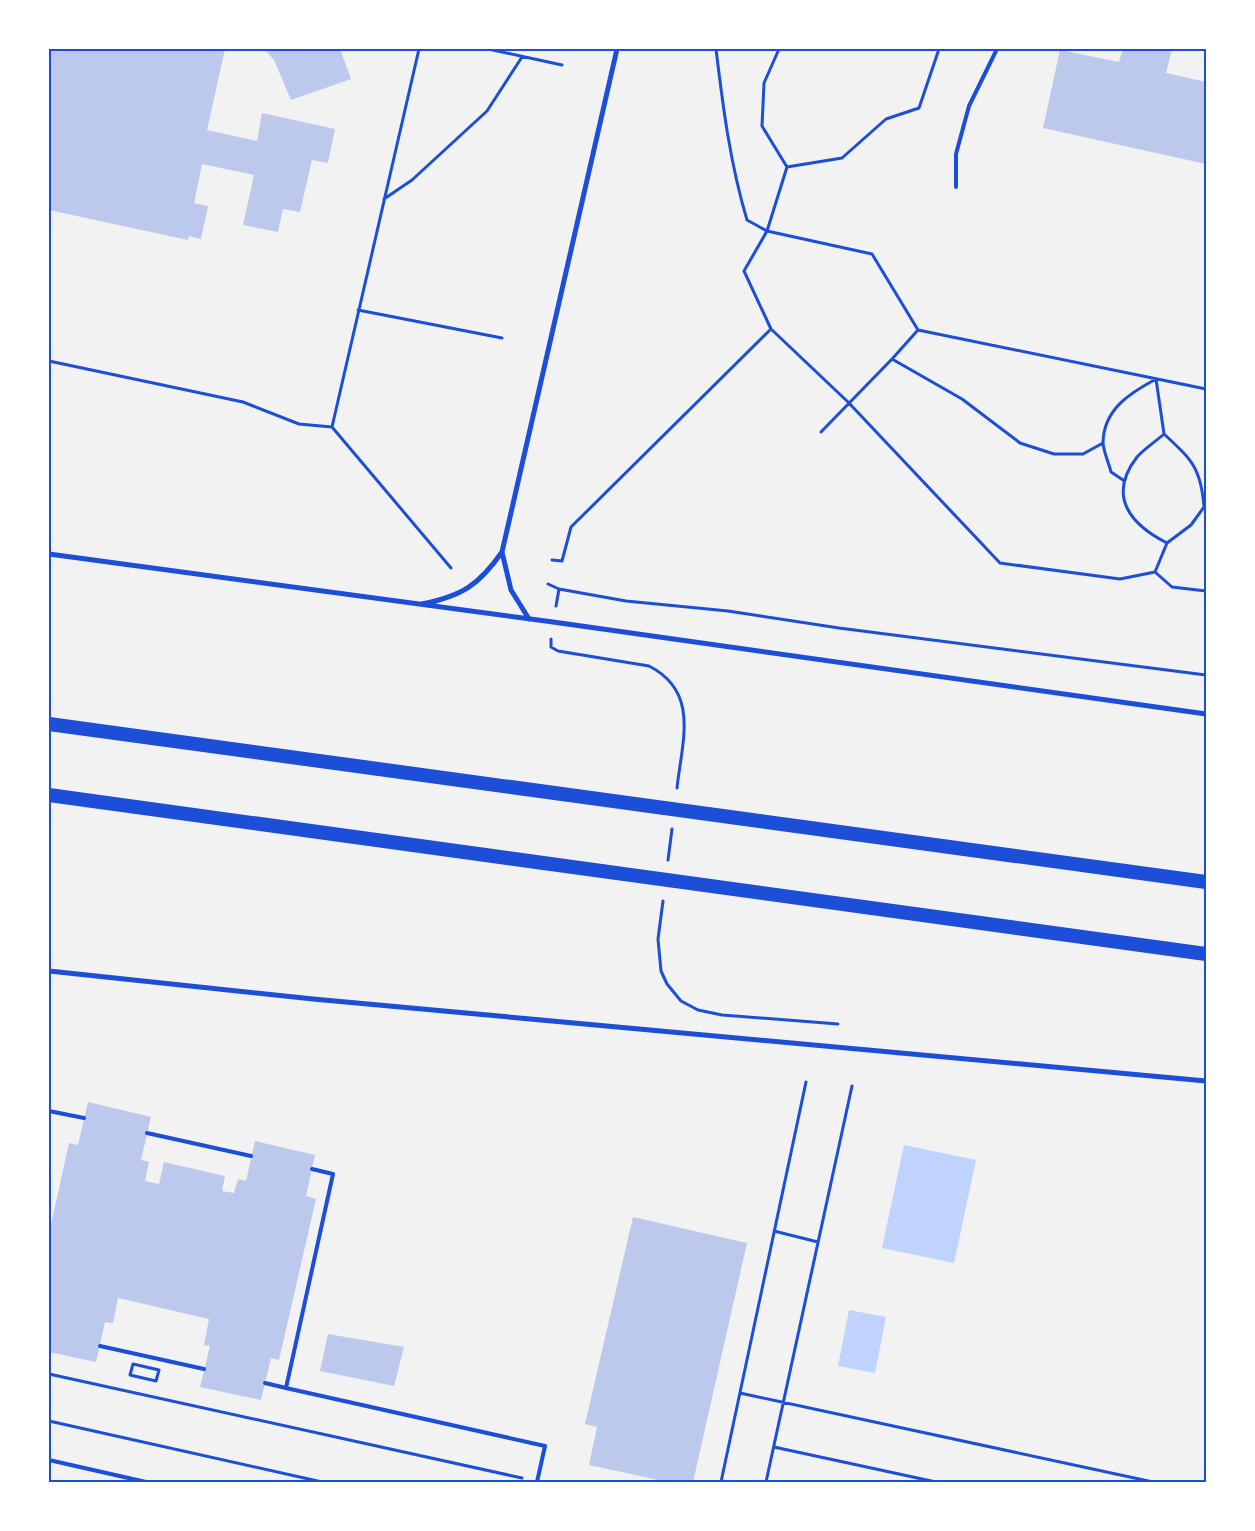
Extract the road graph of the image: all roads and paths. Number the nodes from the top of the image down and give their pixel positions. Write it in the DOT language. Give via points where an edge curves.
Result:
graph roads {
  1 [pos="419,49"];
  2 [pos="488,49"];
  3 [pos="617,49"];
  4 [pos="716,49"];
  5 [pos="779,49"];
  6 [pos="939,49"];
  7 [pos="996,49"];
  8 [pos="522,56"];
  9 [pos="562,65"];
  10 [pos="787,167"];
  11 [pos="956,187"];
  12 [pos="384,199"];
  13 [pos="767,231"];
  14 [pos="358,310"];
  15 [pos="771,329"];
  16 [pos="918,330"];
  17 [pos="502,338"];
  18 [pos="892,360"];
  19 [pos="49,361"];
  20 [pos="1156,379"];
  21 [pos="1206,389"];
  22 [pos="848,402"];
  23 [pos="332,427"];
  24 [pos="821,432"];
  25 [pos="1164,434"];
  26 [pos="1103,443"];
  27 [pos="1124,480"];
  28 [pos="1167,543"];
  29 [pos="502,552"];
  30 [pos="49,554"];
  31 [pos="552,560"];
  32 [pos="451,568"];
  33 [pos="1155,572"];
  34 [pos="548,584"];
  35 [pos="559,589"];
  36 [pos="1206,591"];
  37 [pos="416,605"];
  38 [pos="555,608"];
  39 [pos="529,619"];
  40 [pos="551,638"];
  41 [pos="1206,675"];
  42 [pos="1206,714"];
  43 [pos="49,716"];
  44 [pos="49,724"];
  45 [pos="107,730"];
  46 [pos="49,794"];
  47 [pos="676,796"];
  48 [pos="672,825"];
  49 [pos="667,863"];
  50 [pos="1206,882"];
  51 [pos="664,892"];
  52 [pos="1206,954"];
  53 [pos="49,971"];
  54 [pos="838,1024"];
  55 [pos="1206,1081"];
  56 [pos="806,1082"];
  57 [pos="852,1086"];
  58 [pos="49,1111"];
  59 [pos="84,1118"];
  60 [pos="148,1133"];
  61 [pos="251,1156"];
  62 [pos="312,1169"];
  63 [pos="774,1231"];
  64 [pos="818,1242"];
  65 [pos="100,1346"];
  66 [pos="204,1369"];
  67 [pos="49,1374"];
  68 [pos="265,1383"];
  69 [pos="286,1388"];
  70 [pos="740,1393"];
  71 [pos="783,1403"];
  72 [pos="49,1421"];
  73 [pos="774,1447"];
  74 [pos="49,1460"];
  75 [pos="1145,1481"];
  76 [pos="146,1482"];
  77 [pos="322,1482"];
  78 [pos="537,1482"];
  79 [pos="721,1482"];
  80 [pos="766,1482"];
  81 [pos="936,1482"];
  82 [pos="1153,1482"];
  1 -- 12 [label="path"];
  2 -- 8 [label="path"];
  3 -- 29 [label="street"];
  4 -- 13 [label="path" via="734,174 747,220"];
  5 -- 10 [label="path" via="764,83 762,126"];
  6 -- 10 [label="path" via="919,108 886,119 842,158"];
  7 -- 11 [label="lane" via="969,106 956,154"];
  8 -- 9 [label="path"];
  8 -- 12 [label="path" via="487,111 412,180"];
  10 -- 13 [label="path"];
  12 -- 14 [label="path"];
  13 -- 15 [label="path" via="744,271"];
  13 -- 16 [label="path" via="872,254"];
  14 -- 17 [label="path"];
  14 -- 23 [label="path"];
  15 -- 22 [label="path"];
  15 -- 31 [label="path" via="571,527 562,561"];
  16 -- 18 [label="path"];
  16 -- 20 [label="path"];
  18 -- 22 [label="path"];
  18 -- 26 [label="path" via="962,398 1020,443 1054,454 1083,454"];
  19 -- 23 [label="path" via="243,402 299,424"];
  20 -- 21 [label="path"];
  20 -- 25 [label="path"];
  20 -- 26 [label="path" via="1126,396 1107,420"];
  22 -- 24 [label="path"];
  22 -- 33 [label="path" via="1000,563 1120,579"];
  23 -- 32 [label="path"];
  25 -- 27 [label="path" via="1138,457"];
  25 -- 28 [label="path" via="1189,457 1202,481 1204,507 1191,525"];
  26 -- 27 [label="path" via="1111,472"];
  27 -- 28 [label="path" via="1124,506 1147,533"];
  28 -- 33 [label="path"];
  29 -- 37 [label="street" via="469,588 442,600"];
  29 -- 39 [label="street" via="511,590"];
  30 -- 37 [label="street"];
  33 -- 36 [label="path" via="1172,587"];
  34 -- 35 [label="path"];
  35 -- 38 [label="path"];
  35 -- 41 [label="path" via="626,601 728,611"];
  37 -- 39 [label="street"];
  39 -- 42 [label="street"];
  40 -- 47 [label="path" via="551,647 558,651 648,666 675,685 685,715"];
  43 -- 45 [label="highway"];
  44 -- 45 [label="highway"];
  45 -- 50 [label="highway"];
  46 -- 52 [label="highway"];
  48 -- 49 [label="path"];
  51 -- 54 [label="path" via="658,940 661,971 681,1001 698,1010 722,1015"];
  53 -- 55 [label="street" via="312,999"];
  56 -- 63 [label="path"];
  57 -- 64 [label="path"];
  58 -- 59 [label="lane"];
  60 -- 61 [label="lane"];
  62 -- 69 [label="lane" via="333,1174"];
  63 -- 64 [label="path"];
  63 -- 70 [label="path"];
  64 -- 71 [label="path"];
  65 -- 66 [label="lane"];
  67 -- 78 [label="path"];
  68 -- 69 [label="lane"];
  69 -- 78 [label="lane" via="545,1446"];
  70 -- 71 [label="path"];
  70 -- 79 [label="path"];
  71 -- 73 [label="path"];
  71 -- 75 [label="path"];
  72 -- 77 [label="path"];
  73 -- 80 [label="path"];
  73 -- 81 [label="path"];
  74 -- 76 [label="lane"];
  75 -- 82 [label="path"];
}
